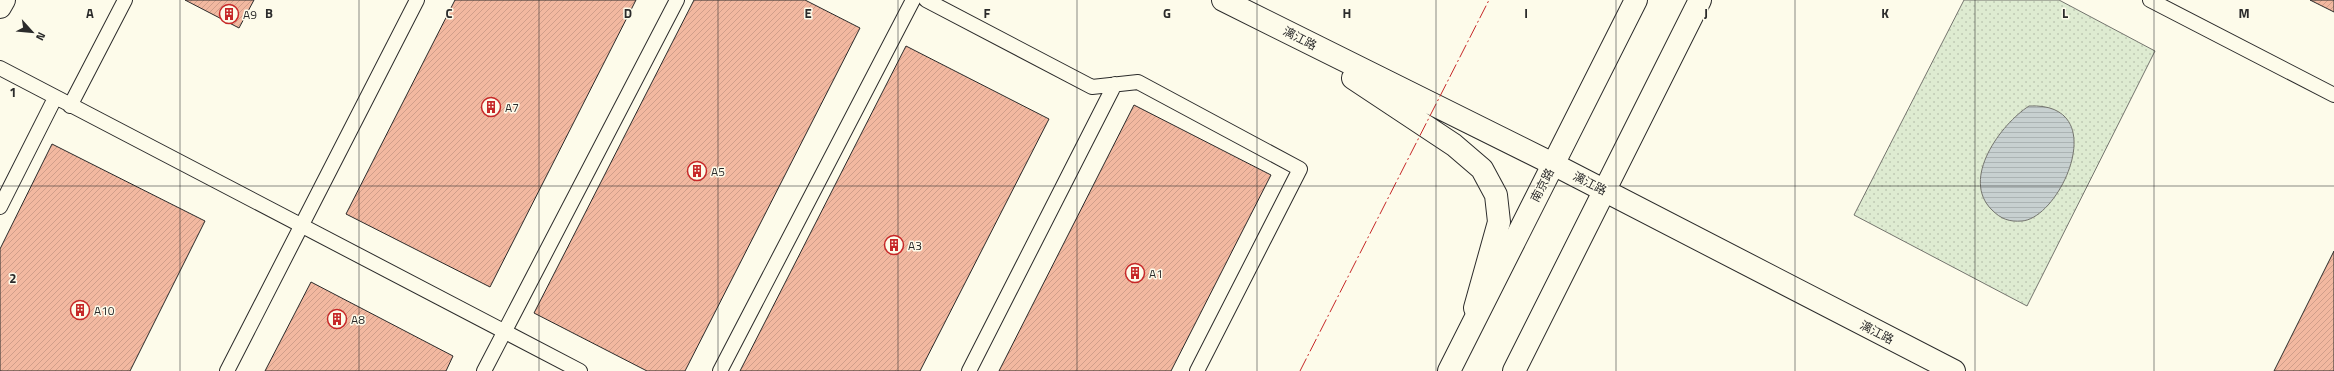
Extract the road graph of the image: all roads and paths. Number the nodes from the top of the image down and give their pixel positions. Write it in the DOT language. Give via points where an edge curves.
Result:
graph roads {
  1 [pos="4,0"];
  2 [pos="125,0"];
  3 [pos="418,0"];
  4 [pos="677,0"];
  5 [pos="913,0"];
  6 [pos="926,0"];
  7 [pos="1223,0"];
  8 [pos="1636,0"];
  9 [pos="1700,0"];
  10 [pos="2150,0"];
  11 [pos="0,7"];
  12 [pos="1274,25"];
  13 [pos="0,68"];
  14 [pos="1115,84"];
  15 [pos="2334,95"];
  16 [pos="55,98"];
  17 [pos="70,106"];
  18 [pos="1553,164"];
  19 [pos="1604,190"];
  20 [pos="0,207"];
  21 [pos="302,226"];
  22 [pos="504,332"];
  23 [pos="1468,334"];
  24 [pos="227,371"];
  25 [pos="484,371"];
  26 [pos="580,371"];
  27 [pos="720,371"];
  28 [pos="969,371"];
  29 [pos="1197,371"];
  30 [pos="1449,371"];
  31 [pos="1514,371"];
  32 [pos="1954,371"];
  1 -- 11 [label="street"];
  2 -- 17 [label="lane"];
  3 -- 21 [label="lane"];
  4 -- 22 [label="lane"];
  5 -- 27 [label="lane"];
  6 -- 14 [label="lane" via="1092,87"];
  7 -- 12 [label="street, 漓江路"];
  8 -- 18 [label="street, 南京路"];
  9 -- 19 [label="street"];
  10 -- 15 [label="lane"];
  12 -- 18 [label="street, 漓江路"];
  12 -- 23 [label="street" via="1454,145 1482,168 1496,195 1499,222"];
  13 -- 16 [label="lane"];
  14 -- 28 [label="lane"];
  14 -- 29 [label="lane" via="1138,82 1300,170"];
  16 -- 17 [label="lane"];
  16 -- 20 [label="lane"];
  17 -- 21 [label="lane"];
  18 -- 19 [label="street, 漓江路"];
  18 -- 23 [label="street, 南京路"];
  19 -- 31 [label="street"];
  19 -- 32 [label="street, 漓江路"];
  21 -- 22 [label="lane"];
  21 -- 24 [label="lane"];
  22 -- 25 [label="lane"];
  22 -- 26 [label="lane"];
  23 -- 30 [label="street, 南京路"];
}
